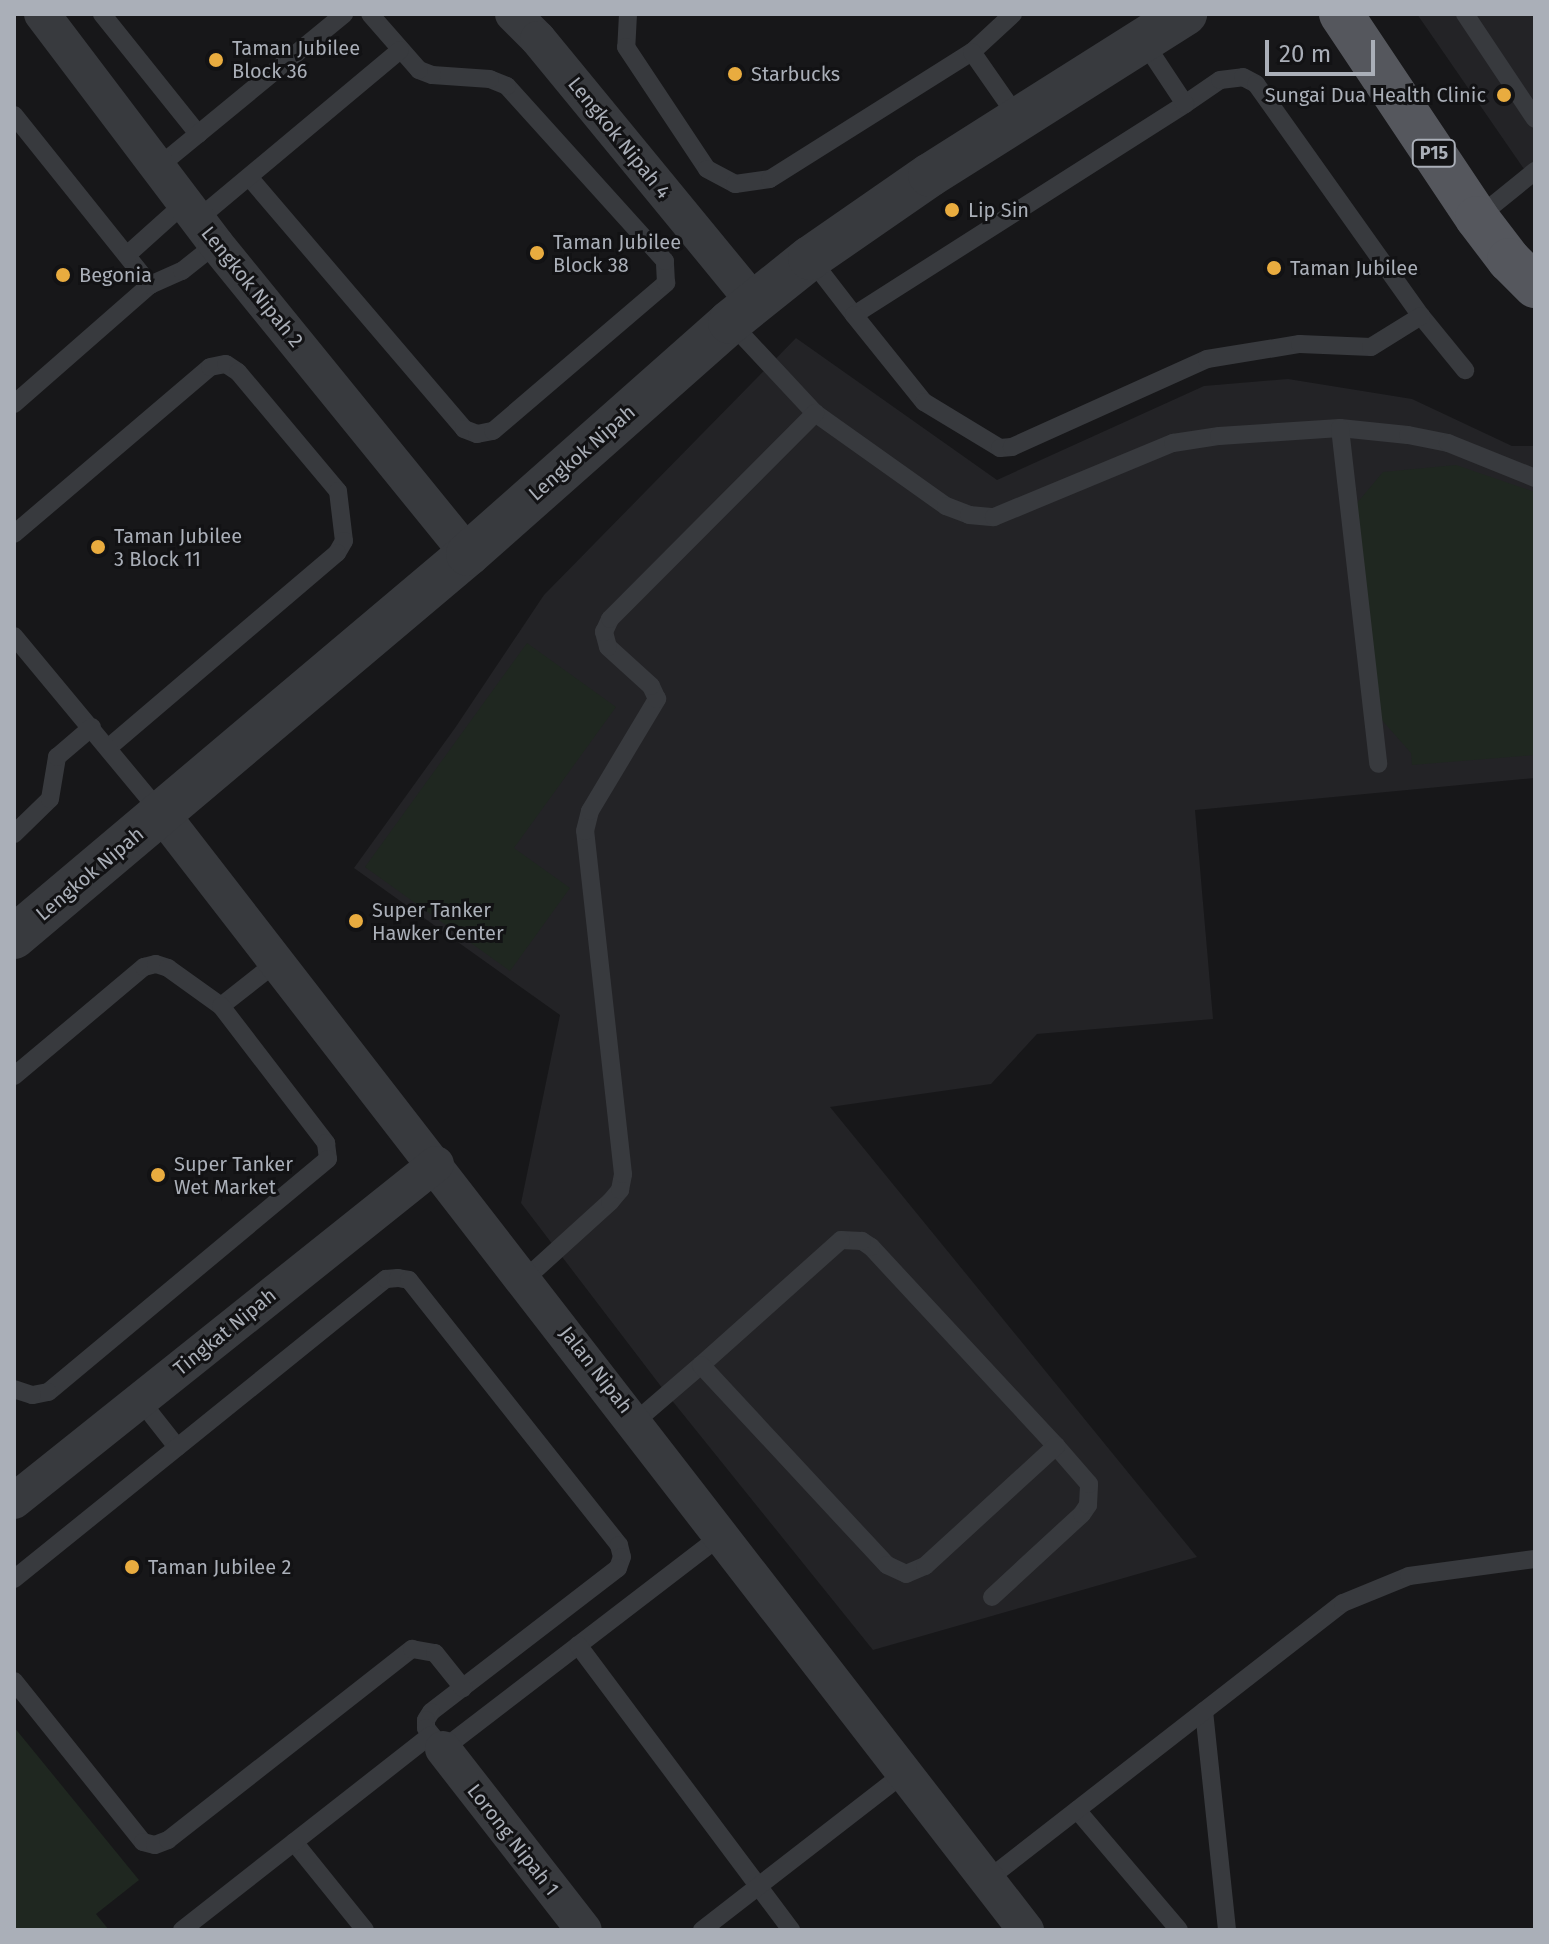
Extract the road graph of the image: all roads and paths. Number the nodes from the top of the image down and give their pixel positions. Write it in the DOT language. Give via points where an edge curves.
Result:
graph roads {
  1 [pos="42,14"];
  2 [pos="102,14"];
  3 [pos="344,14"];
  4 [pos="370,14"];
  5 [pos="628,14"];
  6 [pos="1013,14"];
  7 [pos="1341,14"];
  8 [pos="1465,14"];
  9 [pos="1161,24"];
  10 [pos="525,26"];
  11 [pos="400,50"];
  12 [pos="972,52"];
  13 [pos="1185,104"];
  14 [pos="14,115"];
  15 [pos="1018,118"];
  16 [pos="1535,119"];
  17 [pos="198,134"];
  18 [pos="158,167"];
  19 [pos="1535,171"];
  20 [pos="249,177"];
  21 [pos="1477,218"];
  22 [pos="200,222"];
  23 [pos="127,255"];
  24 [pos="810,258"];
  25 [pos="150,285"];
  26 [pos="1535,286"];
  27 [pos="742,312"];
  28 [pos="854,315"];
  29 [pos="1421,316"];
  30 [pos="1465,370"];
  31 [pos="14,404"];
  32 [pos="815,413"];
  33 [pos="1340,428"];
  34 [pos="1535,478"];
  35 [pos="14,534"];
  36 [pos="468,554"];
  37 [pos="14,636"];
  38 [pos="92,727"];
  39 [pos="109,747"];
  40 [pos="1378,764"];
  41 [pos="161,813"];
  42 [pos="14,834"];
  43 [pos="14,937"];
  44 [pos="277,962"];
  45 [pos="221,1006"];
  46 [pos="14,1076"];
  47 [pos="436,1164"];
  48 [pos="525,1279"];
  49 [pos="701,1365"];
  50 [pos="14,1389"];
  51 [pos="140,1400"];
  52 [pos="636,1421"];
  53 [pos="1056,1446"];
  54 [pos="177,1447"];
  55 [pos="14,1501"];
  56 [pos="723,1534"];
  57 [pos="1535,1559"];
  58 [pos="14,1579"];
  59 [pos="992,1597"];
  60 [pos="578,1645"];
  61 [pos="14,1681"];
  62 [pos="463,1688"];
  63 [pos="1204,1711"];
  64 [pos="437,1742"];
  65 [pos="903,1774"];
  66 [pos="1077,1810"];
  67 [pos="294,1842"];
  68 [pos="987,1880"];
  69 [pos="758,1887"];
  70 [pos="182,1930"];
  71 [pos="365,1930"];
  72 [pos="584,1930"];
  73 [pos="702,1930"];
  74 [pos="791,1930"];
  75 [pos="1026,1930"];
  76 [pos="1179,1930"];
  77 [pos="1227,1930"];
  1 -- 18 [label="street, Lengkok Nipah 2"];
  2 -- 17 [label="lane"];
  3 -- 17 [label="lane"];
  4 -- 11 [label="lane"];
  5 -- 12 [label="lane" via="626,47 707,169 735,184 770,179"];
  6 -- 12 [label="lane"];
  7 -- 21 [label="main road, P15"];
  8 -- 16 [label="lane"];
  9 -- 13 [label="lane"];
  9 -- 15 [label="street, Lengkok Nipah"];
  10 -- 27 [label="street, Lengkok Nipah 4"];
  11 -- 20 [label="lane"];
  11 -- 20 [label="lane" via="419,70 432,75 490,79 507,86 665,261 666,283 493,431 477,434 464,429"];
  12 -- 15 [label="lane"];
  13 -- 28 [label="lane"];
  13 -- 29 [label="lane" via="1220,80 1243,77 1256,84"];
  14 -- 23 [label="lane"];
  15 -- 24 [label="street, Lengkok Nipah"];
  17 -- 18 [label="lane"];
  18 -- 22 [label="street, Lengkok Nipah 2"];
  19 -- 21 [label="lane"];
  20 -- 22 [label="lane"];
  21 -- 26 [label="main road, P15"];
  22 -- 23 [label="lane"];
  22 -- 25 [label="lane" via="182,271"];
  22 -- 36 [label="street, Lengkok Nipah 2"];
  23 -- 25 [label="lane"];
  24 -- 27 [label="street, Lengkok Nipah"];
  24 -- 28 [label="lane"];
  25 -- 31 [label="lane"];
  27 -- 32 [label="lane"];
  27 -- 36 [label="street, Lengkok Nipah"];
  28 -- 29 [label="lane" via="924,402 1000,448 1207,359 1300,344 1371,347"];
  29 -- 30 [label="lane"];
  32 -- 33 [label="lane" via="946,506 994,517 1173,443"];
  32 -- 48 [label="lane" via="610,619 604,632 608,647 651,686 657,699 590,811 585,831 623,1174 620,1190 610,1202"];
  33 -- 34 [label="lane" via="1448,443"];
  33 -- 40 [label="lane"];
  35 -- 39 [label="lane" via="210,367 226,364 338,491 344,541 337,553"];
  36 -- 41 [label="street, Lengkok Nipah"];
  37 -- 38 [label="lane"];
  38 -- 39 [label="lane"];
  38 -- 42 [label="lane" via="57,757 50,799"];
  39 -- 41 [label="lane"];
  41 -- 43 [label="street, Lengkok Nipah"];
  41 -- 44 [label="street, Jalan Nipah"];
  44 -- 45 [label="lane"];
  44 -- 47 [label="street, Jalan Nipah"];
  45 -- 46 [label="lane" via="168,968 144,967"];
  45 -- 50 [label="lane" via="326,1143 328,1159 48,1392 32,1395"];
  47 -- 48 [label="street, Jalan Nipah"];
  47 -- 51 [label="street, Tingkat Nipah"];
  48 -- 52 [label="street, Jalan Nipah"];
  49 -- 52 [label="lane"];
  49 -- 53 [label="lane" via="833,1246 852,1239 871,1247"];
  49 -- 53 [label="lane" via="887,1565 906,1574 925,1566"];
  51 -- 54 [label="lane"];
  51 -- 55 [label="street, Tingkat Nipah"];
  52 -- 56 [label="street, Jalan Nipah"];
  53 -- 59 [label="lane" via="1089,1484 1088,1505"];
  54 -- 58 [label="lane"];
  54 -- 62 [label="lane" via="386,1279 409,1280 619,1545 622,1557 618,1568"];
  56 -- 60 [label="lane"];
  56 -- 65 [label="street, Jalan Nipah"];
  57 -- 63 [label="lane" via="1409,1576 1375,1587 1343,1603"];
  60 -- 64 [label="lane"];
  60 -- 69 [label="lane"];
  61 -- 62 [label="lane" via="143,1842 155,1845 412,1649 435,1653"];
  62 -- 64 [label="lane" via="426,1720"];
  63 -- 66 [label="lane"];
  63 -- 77 [label="lane"];
  64 -- 67 [label="lane"];
  64 -- 72 [label="street, Lorong Nipah 1"];
  65 -- 68 [label="street, Jalan Nipah"];
  65 -- 69 [label="lane"];
  66 -- 68 [label="lane"];
  66 -- 76 [label="lane"];
  67 -- 70 [label="lane"];
  67 -- 71 [label="lane"];
  68 -- 75 [label="street, Jalan Nipah"];
  69 -- 73 [label="lane"];
  69 -- 74 [label="lane"];
}
